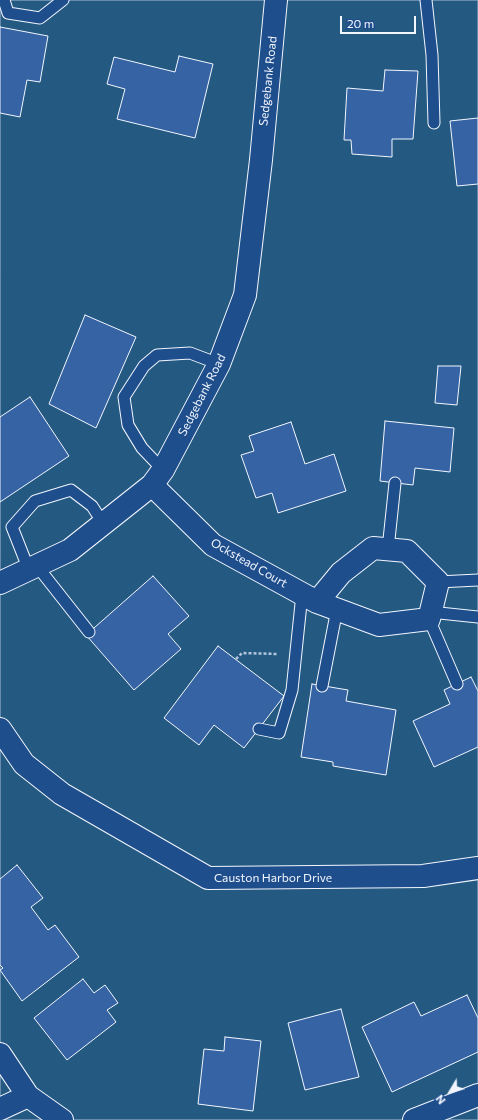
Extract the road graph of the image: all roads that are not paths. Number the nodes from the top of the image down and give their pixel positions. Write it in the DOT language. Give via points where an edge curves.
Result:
graph roads {
  1 [pos="4,0"];
  2 [pos="63,0"];
  3 [pos="276,0"];
  4 [pos="426,0"];
  5 [pos="434,123"];
  6 [pos="219,364"];
  7 [pos="157,477"];
  8 [pos="395,483"];
  9 [pos="103,523"];
  10 [pos="388,549"];
  11 [pos="33,568"];
  12 [pos="478,580"];
  13 [pos="438,582"];
  14 [pos="0,584"];
  15 [pos="319,602"];
  16 [pos="429,616"];
  17 [pos="478,617"];
  18 [pos="89,632"];
  19 [pos="457,684"];
  20 [pos="322,686"];
  21 [pos="0,729"];
  22 [pos="258,729"];
  23 [pos="478,868"];
  24 [pos="0,1054"];
  25 [pos="478,1095"];
  26 [pos="28,1096"];
  27 [pos="0,1109"];
  28 [pos="62,1120"];
  29 [pos="414,1120"];
  1 -- 2 [label="lane" via="8,13 40,18"];
  3 -- 6 [label="street, Sedgebank Road" via="245,295"];
  4 -- 5 [label="lane" via="432,54"];
  6 -- 7 [label="street, Sedgebank Road"];
  6 -- 7 [label="lane" via="190,353 157,355 144,366 124,397 128,426"];
  7 -- 9 [label="street, Sedgebank Road"];
  7 -- 15 [label="street, Ockstead Court" via="213,545"];
  8 -- 10 [label="lane"];
  9 -- 11 [label="street, Sedgebank Road" via="70,550"];
  9 -- 11 [label="lane" via="92,506 71,490 36,502 12,527"];
  10 -- 13 [label="street" via="407,551"];
  10 -- 15 [label="street" via="373,548 341,573"];
  11 -- 14 [label="street, Sedgebank Road"];
  11 -- 18 [label="lane"];
  12 -- 13 [label="lane"];
  13 -- 16 [label="street"];
  15 -- 16 [label="street, Ockstead Court" via="379,625"];
  15 -- 20 [label="lane"];
  15 -- 22 [label="lane" via="295,655 292,690 279,733"];
  16 -- 17 [label="lane"];
  16 -- 19 [label="lane"];
  21 -- 23 [label="street, Causton Harbor Drive" via="24,764 62,794 208,878 423,876"];
  24 -- 26 [label="street"];
  25 -- 29 [label="street"];
  26 -- 27 [label="street"];
  26 -- 28 [label="street"];
}
